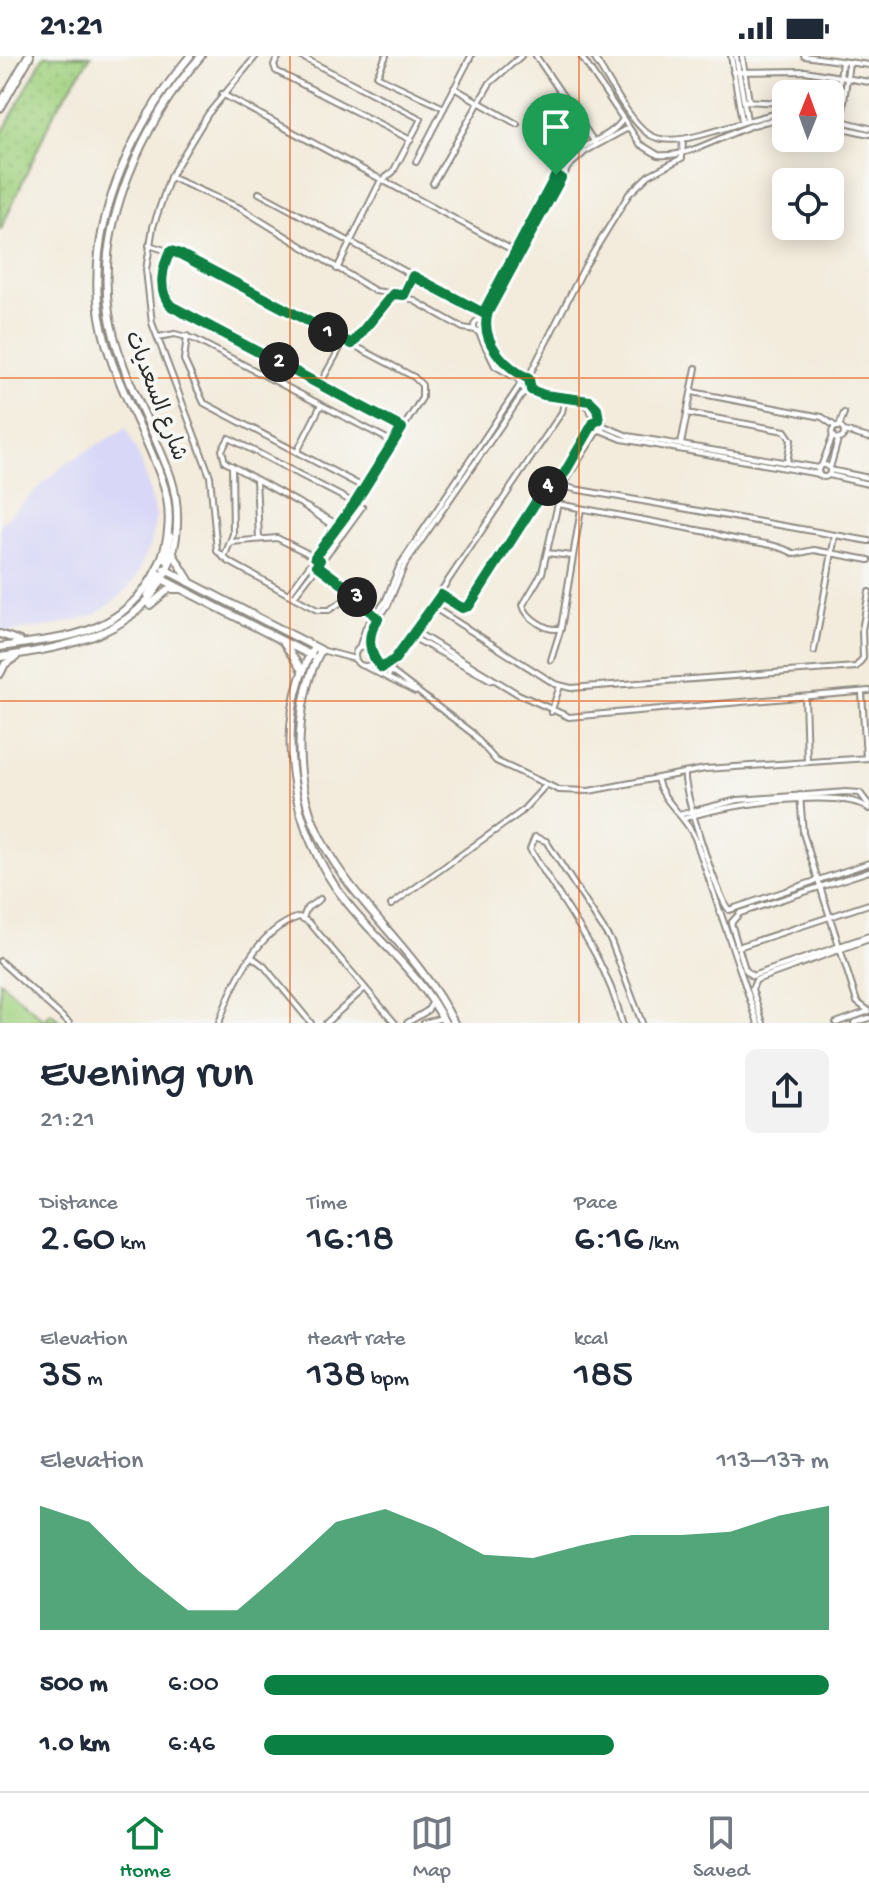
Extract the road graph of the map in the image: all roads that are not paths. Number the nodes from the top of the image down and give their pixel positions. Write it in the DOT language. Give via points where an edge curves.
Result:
graph roads {
  1 [pos="29,56"];
  2 [pos="190,56"];
  3 [pos="201,56"];
  4 [pos="256,56"];
  5 [pos="279,56"];
  6 [pos="300,56"];
  7 [pos="386,56"];
  8 [pos="471,56"];
  9 [pos="521,56"];
  10 [pos="536,56"];
  11 [pos="581,56"];
  12 [pos="593,56"];
  13 [pos="734,56"];
  14 [pos="742,56"];
  15 [pos="804,56"];
  16 [pos="846,61"];
  17 [pos="869,65"];
  18 [pos="738,72"];
  19 [pos="844,77"];
  20 [pos="842,80"];
  21 [pos="843,80"];
  22 [pos="869,82"];
  23 [pos="454,88"];
  24 [pos="222,94"];
  25 [pos="479,101"];
  26 [pos="743,101"];
  27 [pos="772,102"];
  28 [pos="0,107"];
  29 [pos="444,108"];
  30 [pos="772,117"];
  31 [pos="623,119"];
  32 [pos="772,121"];
  33 [pos="844,123"];
  34 [pos="517,124"];
  35 [pos="746,124"];
  36 [pos="844,125"];
  37 [pos="629,128"];
  38 [pos="869,128"];
  39 [pos="869,134"];
  40 [pos="683,139"];
  41 [pos="411,140"];
  42 [pos="595,142"];
  43 [pos="684,150"];
  44 [pos="416,162"];
  45 [pos="170,177"];
  46 [pos="383,179"];
  47 [pos="433,183"];
  48 [pos="259,193"];
  49 [pos="352,243"];
  50 [pos="149,245"];
  51 [pos="171,251"];
  52 [pos="518,252"];
  53 [pos="337,269"];
  54 [pos="506,274"];
  55 [pos="413,276"];
  56 [pos="384,294"];
  57 [pos="393,294"];
  58 [pos="404,295"];
  59 [pos="383,306"];
  60 [pos="483,313"];
  61 [pos="478,320"];
  62 [pos="485,325"];
  63 [pos="477,331"];
  64 [pos="187,336"];
  65 [pos="157,338"];
  66 [pos="345,341"];
  67 [pos="352,344"];
  68 [pos="696,368"];
  69 [pos="523,380"];
  70 [pos="320,384"];
  71 [pos="528,388"];
  72 [pos="692,392"];
  73 [pos="565,398"];
  74 [pos="321,405"];
  75 [pos="687,413"];
  76 [pos="844,413"];
  77 [pos="596,422"];
  78 [pos="402,428"];
  79 [pos="601,429"];
  80 [pos="840,432"];
  81 [pos="833,436"];
  82 [pos="869,438"];
  83 [pos="393,442"];
  84 [pos="681,447"];
  85 [pos="297,452"];
  86 [pos="787,462"];
  87 [pos="232,466"];
  88 [pos="820,469"];
  89 [pos="829,471"];
  90 [pos="462,477"];
  91 [pos="256,480"];
  92 [pos="869,482"];
  93 [pos="554,483"];
  94 [pos="562,486"];
  95 [pos="365,488"];
  96 [pos="355,503"];
  97 [pos="558,504"];
  98 [pos="581,509"];
  99 [pos="338,527"];
  100 [pos="344,531"];
  101 [pos="835,536"];
  102 [pos="259,538"];
  103 [pos="869,541"];
  104 [pos="231,542"];
  105 [pos="547,553"];
  106 [pos="832,553"];
  107 [pos="173,554"];
  108 [pos="573,556"];
  109 [pos="224,558"];
  110 [pos="869,560"];
  111 [pos="317,561"];
  112 [pos="163,569"];
  113 [pos="159,577"];
  114 [pos="191,582"];
  115 [pos="185,590"];
  116 [pos="869,592"];
  117 [pos="293,594"];
  118 [pos="354,594"];
  119 [pos="441,595"];
  120 [pos="433,607"];
  121 [pos="376,617"];
  122 [pos="118,627"];
  123 [pos="561,628"];
  124 [pos="416,632"];
  125 [pos="0,634"];
  126 [pos="412,637"];
  127 [pos="43,639"];
  128 [pos="281,639"];
  129 [pos="0,647"];
  130 [pos="370,647"];
  131 [pos="359,648"];
  132 [pos="318,649"];
  133 [pos="814,651"];
  134 [pos="21,653"];
  135 [pos="447,654"];
  136 [pos="313,656"];
  137 [pos="0,657"];
  138 [pos="355,659"];
  139 [pos="375,659"];
  140 [pos="395,659"];
  141 [pos="551,660"];
  142 [pos="364,666"];
  143 [pos="381,670"];
  144 [pos="303,673"];
  145 [pos="0,674"];
  146 [pos="390,675"];
  147 [pos="560,686"];
  148 [pos="869,691"];
  149 [pos="862,692"];
  150 [pos="805,697"];
  151 [pos="551,712"];
  152 [pos="868,758"];
  153 [pos="807,761"];
  154 [pos="685,773"];
  155 [pos="657,779"];
  156 [pos="538,781"];
  157 [pos="546,785"];
  158 [pos="535,795"];
  159 [pos="799,798"];
  160 [pos="869,807"];
  161 [pos="693,813"];
  162 [pos="684,816"];
  163 [pos="326,849"];
  164 [pos="317,854"];
  165 [pos="869,863"];
  166 [pos="869,871"];
  167 [pos="820,883"];
  168 [pos="320,899"];
  169 [pos="869,904"];
  170 [pos="391,905"];
  171 [pos="830,917"];
  172 [pos="303,918"];
  173 [pos="869,937"];
  174 [pos="738,947"];
  175 [pos="840,948"];
  176 [pos="252,957"];
  177 [pos="0,961"];
  178 [pos="365,988"];
  179 [pos="433,1002"];
  180 [pos="869,1011"];
  181 [pos="869,1018"];
  182 [pos="220,1020"];
  183 [pos="415,1021"];
  184 [pos="444,1021"];
  185 [pos="229,1022"];
  186 [pos="69,1023"];
  187 [pos="311,1023"];
  188 [pos="326,1023"];
  189 [pos="395,1023"];
  190 [pos="407,1023"];
  191 [pos="424,1023"];
  192 [pos="454,1023"];
  193 [pos="622,1023"];
  194 [pos="642,1023"];
  195 [pos="760,1023"];
  196 [pos="836,1023"];
  197 [pos="854,1023"];
  1 -- 28 [label="highway"];
  2 -- 112 [label="street, شارع السعديات" via="147,118 125,165 106,215 98,268 107,348 164,485 170,544"];
  3 -- 107 [label="street, شارع السعديات" via="159,116 134,166 117,214 107,269 115,341 174,490"];
  4 -- 24 [label="street"];
  5 -- 41 [label="street" via="276,71"];
  6 -- 41 [label="street" via="419,115 421,123"];
  7 -- 29 [label="street" via="377,76"];
  8 -- 23 [label="street"];
  9 -- 25 [label="street" via="494,77"];
  10 -- 42 [label="street"];
  11 -- 31 [label="street"];
  12 -- 40 [label="street" via="645,131 662,140"];
  13 -- 18 [label="street"];
  14 -- 18 [label="street"];
  15 -- 16 [label="street"];
  16 -- 17 [label="street"];
  16 -- 19 [label="street"];
  18 -- 19 [label="street" via="792,70"];
  18 -- 26 [label="street"];
  18 -- 26 [label="street"];
  19 -- 20 [label="street"];
  19 -- 21 [label="street"];
  19 -- 22 [label="street"];
  23 -- 25 [label="street"];
  23 -- 29 [label="street"];
  24 -- 45 [label="street"];
  24 -- 46 [label="street"];
  25 -- 34 [label="street"];
  25 -- 47 [label="street"];
  26 -- 27 [label="street"];
  26 -- 35 [label="street"];
  29 -- 44 [label="street"];
  30 -- 35 [label="street"];
  31 -- 37 [label="street"];
  31 -- 42 [label="street"];
  32 -- 35 [label="street"];
  33 -- 38 [label="street"];
  35 -- 40 [label="street"];
  35 -- 43 [label="street"];
  36 -- 39 [label="street"];
  37 -- 42 [label="street"];
  37 -- 43 [label="street" via="651,153 664,156"];
  40 -- 43 [label="street"];
  41 -- 46 [label="street" via="393,172"];
  42 -- 52 [label="street" via="558,176"];
  43 -- 69 [label="street" via="680,159 644,179 625,200"];
  45 -- 50 [label="street"];
  45 -- 53 [label="street" via="240,208"];
  46 -- 49 [label="street" via="360,217"];
  46 -- 52 [label="street"];
  48 -- 49 [label="street"];
  49 -- 53 [label="street"];
  49 -- 55 [label="street"];
  50 -- 51 [label="street"];
  50 -- 65 [label="street" via="147,293"];
  51 -- 66 [label="street"];
  51 -- 70 [label="street" via="163,271 169,304"];
  52 -- 54 [label="street"];
  53 -- 56 [label="street"];
  54 -- 60 [label="street"];
  54 -- 62 [label="street"];
  55 -- 58 [label="street"];
  55 -- 60 [label="street"];
  56 -- 57 [label="street"];
  56 -- 59 [label="street"];
  57 -- 58 [label="street"];
  57 -- 59 [label="street"];
  58 -- 63 [label="street"];
  59 -- 67 [label="street"];
  60 -- 61 [label="street"];
  61 -- 62 [label="street"];
  61 -- 63 [label="street"];
  62 -- 63 [label="street"];
  62 -- 69 [label="street" via="495,352"];
  63 -- 69 [label="street" via="493,362"];
  64 -- 65 [label="street"];
  64 -- 74 [label="street"];
  64 -- 85 [label="street" via="183,356 202,401"];
  65 -- 109 [label="street" via="206,462 214,499 213,543"];
  66 -- 67 [label="street"];
  66 -- 70 [label="street"];
  67 -- 78 [label="street" via="421,382 423,395"];
  68 -- 72 [label="street"];
  69 -- 71 [label="street"];
  69 -- 71 [label="street"];
  69 -- 90 [label="street"];
  70 -- 78 [label="street"];
  71 -- 73 [label="street"];
  71 -- 90 [label="street"];
  72 -- 75 [label="street"];
  72 -- 80 [label="street" via="822,417"];
  73 -- 77 [label="street" via="587,405"];
  73 -- 119 [label="street" via="562,412"];
  74 -- 83 [label="street"];
  74 -- 85 [label="street"];
  75 -- 84 [label="street"];
  75 -- 86 [label="street" via="785,431 791,438"];
  76 -- 80 [label="street"];
  77 -- 79 [label="street"];
  77 -- 79 [label="street"];
  77 -- 93 [label="street"];
  78 -- 83 [label="street"];
  79 -- 84 [label="street"];
  79 -- 94 [label="street"];
  80 -- 81 [label="street"];
  80 -- 81 [label="street"];
  80 -- 82 [label="street"];
  80 -- 89 [label="street"];
  81 -- 88 [label="street"];
  83 -- 95 [label="street"];
  84 -- 86 [label="street"];
  84 -- 88 [label="street"];
  85 -- 95 [label="street"];
  86 -- 88 [label="street"];
  87 -- 91 [label="street"];
  87 -- 96 [label="street" via="222,456 229,438"];
  87 -- 104 [label="street"];
  88 -- 89 [label="street"];
  88 -- 89 [label="street"];
  89 -- 92 [label="street"];
  90 -- 121 [label="street" via="411,552"];
  91 -- 99 [label="street"];
  91 -- 102 [label="street"];
  93 -- 94 [label="street"];
  93 -- 119 [label="street" via="543,491 468,607"];
  94 -- 97 [label="street"];
  94 -- 101 [label="street"];
  95 -- 96 [label="street"];
  96 -- 99 [label="street"];
  96 -- 100 [label="street" via="362,507"];
  97 -- 98 [label="street"];
  97 -- 105 [label="street"];
  98 -- 106 [label="street" via="729,540 780,545 795,554"];
  98 -- 108 [label="street"];
  99 -- 100 [label="street"];
  99 -- 111 [label="street"];
  100 -- 111 [label="street"];
  101 -- 103 [label="street"];
  101 -- 106 [label="street"];
  102 -- 104 [label="street"];
  102 -- 111 [label="street" via="290,542"];
  104 -- 109 [label="street"];
  105 -- 108 [label="street"];
  105 -- 123 [label="street" via="524,610 552,630"];
  106 -- 110 [label="street"];
  106 -- 133 [label="street"];
  107 -- 112 [label="street, شارع السعديات"];
  107 -- 114 [label="street"];
  108 -- 123 [label="street"];
  109 -- 117 [label="street"];
  111 -- 117 [label="street"];
  111 -- 118 [label="street"];
  112 -- 113 [label="street, شارع السعديات"];
  112 -- 114 [label="street"];
  113 -- 115 [label="street"];
  113 -- 122 [label="street, شارع السعديات" via="147,602"];
  113 -- 127 [label="street, شارع السعديات" via="113,619"];
  114 -- 132 [label="street"];
  115 -- 122 [label="street" via="164,592"];
  115 -- 128 [label="street"];
  116 -- 147 [label="street" via="863,658 856,667"];
  117 -- 118 [label="street" via="323,611"];
  118 -- 121 [label="street"];
  119 -- 120 [label="street"];
  120 -- 124 [label="street"];
  120 -- 147 [label="street"];
  121 -- 130 [label="street"];
  121 -- 131 [label="street" via="363,632"];
  122 -- 134 [label="street, شارع السعديات" via="83,641"];
  123 -- 141 [label="street"];
  124 -- 126 [label="street"];
  124 -- 135 [label="street"];
  125 -- 127 [label="street" via="14,641"];
  126 -- 135 [label="street"];
  126 -- 140 [label="street"];
  127 -- 129 [label="street, شارع السعديات"];
  128 -- 136 [label="street"];
  128 -- 144 [label="street"];
  130 -- 131 [label="street"];
  130 -- 139 [label="street"];
  131 -- 138 [label="street"];
  132 -- 136 [label="street"];
  132 -- 138 [label="street"];
  134 -- 137 [label="street, شارع السعديات"];
  134 -- 145 [label="street"];
  135 -- 151 [label="street"];
  136 -- 144 [label="street"];
  136 -- 163 [label="street" via="302,710 300,767 308,807"];
  138 -- 142 [label="street"];
  139 -- 142 [label="street"];
  139 -- 143 [label="street"];
  140 -- 143 [label="street"];
  140 -- 146 [label="street"];
  142 -- 143 [label="street"];
  143 -- 146 [label="street"];
  144 -- 164 [label="street" via="293,717 291,762 298,802"];
  146 -- 156 [label="street" via="472,733 496,761"];
  147 -- 151 [label="street"];
  148 -- 149 [label="street"];
  149 -- 150 [label="street"];
  149 -- 152 [label="street"];
  150 -- 151 [label="street" via="582,718"];
  150 -- 153 [label="street"];
  152 -- 153 [label="street"];
  153 -- 154 [label="street"];
  154 -- 155 [label="street"];
  154 -- 161 [label="street"];
  155 -- 157 [label="street" via="583,792"];
  155 -- 162 [label="street" via="663,795"];
  156 -- 157 [label="street"];
  156 -- 158 [label="street"];
  157 -- 158 [label="street"];
  158 -- 170 [label="street" via="521,812"];
  159 -- 160 [label="street" via="855,792"];
  159 -- 161 [label="street" via="726,802"];
  159 -- 167 [label="street" via="802,827"];
  161 -- 162 [label="street"];
  161 -- 167 [label="street" via="729,910"];
  162 -- 195 [label="street"];
  163 -- 164 [label="street"];
  163 -- 192 [label="street"];
  164 -- 179 [label="street" via="342,898"];
  165 -- 167 [label="street"];
  166 -- 167 [label="street"];
  167 -- 171 [label="street"];
  167 -- 174 [label="street" via="735,915 731,926"];
  168 -- 172 [label="street"];
  169 -- 171 [label="street"];
  171 -- 174 [label="street"];
  171 -- 175 [label="street"];
  172 -- 176 [label="street" via="290,921"];
  172 -- 178 [label="street"];
  173 -- 175 [label="street"];
  174 -- 175 [label="street" via="746,972 755,976"];
  175 -- 180 [label="street" via="857,1002"];
  175 -- 195 [label="street" via="754,982"];
  176 -- 182 [label="street"];
  176 -- 187 [label="street"];
  177 -- 186 [label="street"];
  178 -- 188 [label="street"];
  178 -- 189 [label="street"];
  179 -- 183 [label="street"];
  179 -- 184 [label="street"];
  180 -- 196 [label="street"];
  181 -- 197 [label="street"];
  182 -- 185 [label="street"];
  183 -- 190 [label="street"];
  184 -- 191 [label="street"];
  193 -- 194 [label="street" via="588,936 530,849 535,837 546,841 607,932"];
}
